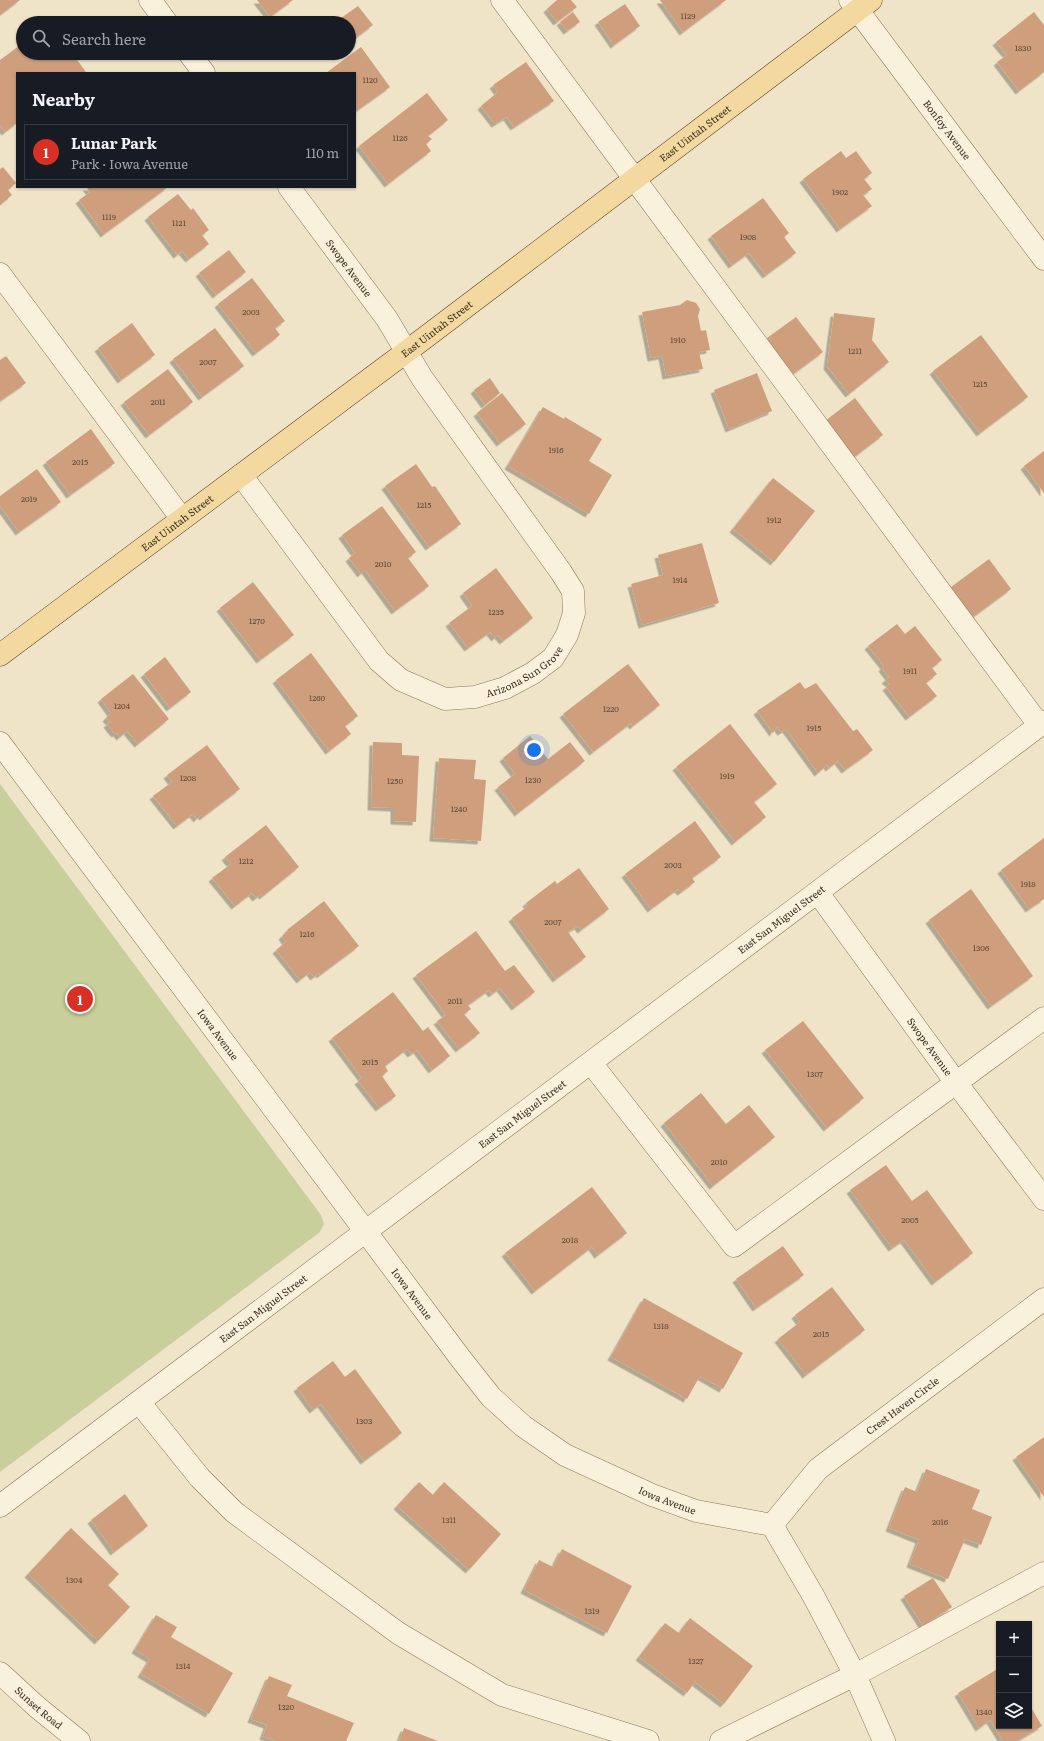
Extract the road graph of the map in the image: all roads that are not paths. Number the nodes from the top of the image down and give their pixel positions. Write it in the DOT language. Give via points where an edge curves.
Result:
graph roads {
  1 [pos="150,0"];
  2 [pos="502,0"];
  3 [pos="859,3"];
  4 [pos="162,16"];
  5 [pos="194,60"];
  6 [pos="203,72"];
  7 [pos="636,178"];
  8 [pos="290,188"];
  9 [pos="1044,259"];
  10 [pos="0,274"];
  11 [pos="406,352"];
  12 [pos="241,475"];
  13 [pos="182,519"];
  14 [pos="0,655"];
  15 [pos="1042,723"];
  16 [pos="0,743"];
  17 [pos="818,893"];
  18 [pos="1044,1018"];
  19 [pos="591,1063"];
  20 [pos="957,1084"];
  21 [pos="1044,1198"];
  22 [pos="367,1232"];
  23 [pos="1044,1298"];
  24 [pos="139,1402"];
  25 [pos="0,1506"];
  26 [pos="772,1524"];
  27 [pos="1044,1573"];
  28 [pos="0,1674"];
  29 [pos="855,1675"];
  30 [pos="79,1741"];
  31 [pos="648,1741"];
  32 [pos="721,1741"];
  33 [pos="884,1741"];
  1 -- 4 [label="street"];
  2 -- 7 [label="street"];
  3 -- 7 [label="main road, East Uintah Street"];
  3 -- 9 [label="street, Bonfoy Avenue"];
  5 -- 6 [label="street"];
  7 -- 11 [label="main road, East Uintah Street"];
  7 -- 15 [label="street"];
  8 -- 11 [label="street, Swope Avenue" via="388,318"];
  10 -- 13 [label="street"];
  11 -- 12 [label="main road, East Uintah Street"];
  11 -- 12 [label="street, Arizona Sun Grove" via="572,591 574,613 567,636 553,658 533,673 505,688 475,697 444,698 401,680 379,661"];
  12 -- 13 [label="main road, East Uintah Street"];
  13 -- 14 [label="main road, East Uintah Street"];
  15 -- 17 [label="street, East San Miguel Street"];
  16 -- 22 [label="street, Iowa Avenue"];
  17 -- 19 [label="street, East San Miguel Street"];
  17 -- 20 [label="street, Swope Avenue"];
  18 -- 20 [label="street"];
  19 -- 20 [label="street" via="734,1246"];
  19 -- 22 [label="street, East San Miguel Street"];
  20 -- 21 [label="street, Swope Avenue"];
  22 -- 24 [label="street, East San Miguel Street"];
  22 -- 26 [label="street, Iowa Avenue" via="491,1397 523,1426 565,1455 652,1495 696,1511"];
  23 -- 26 [label="street, Crest Haven Circle" via="818,1469"];
  24 -- 25 [label="street, East San Miguel Street"];
  24 -- 31 [label="street" via="200,1478 234,1512 398,1632 502,1695"];
  26 -- 29 [label="street"];
  27 -- 29 [label="street"];
  28 -- 30 [label="street, Sunset Road"];
  29 -- 32 [label="street"];
  29 -- 33 [label="street"];
}
